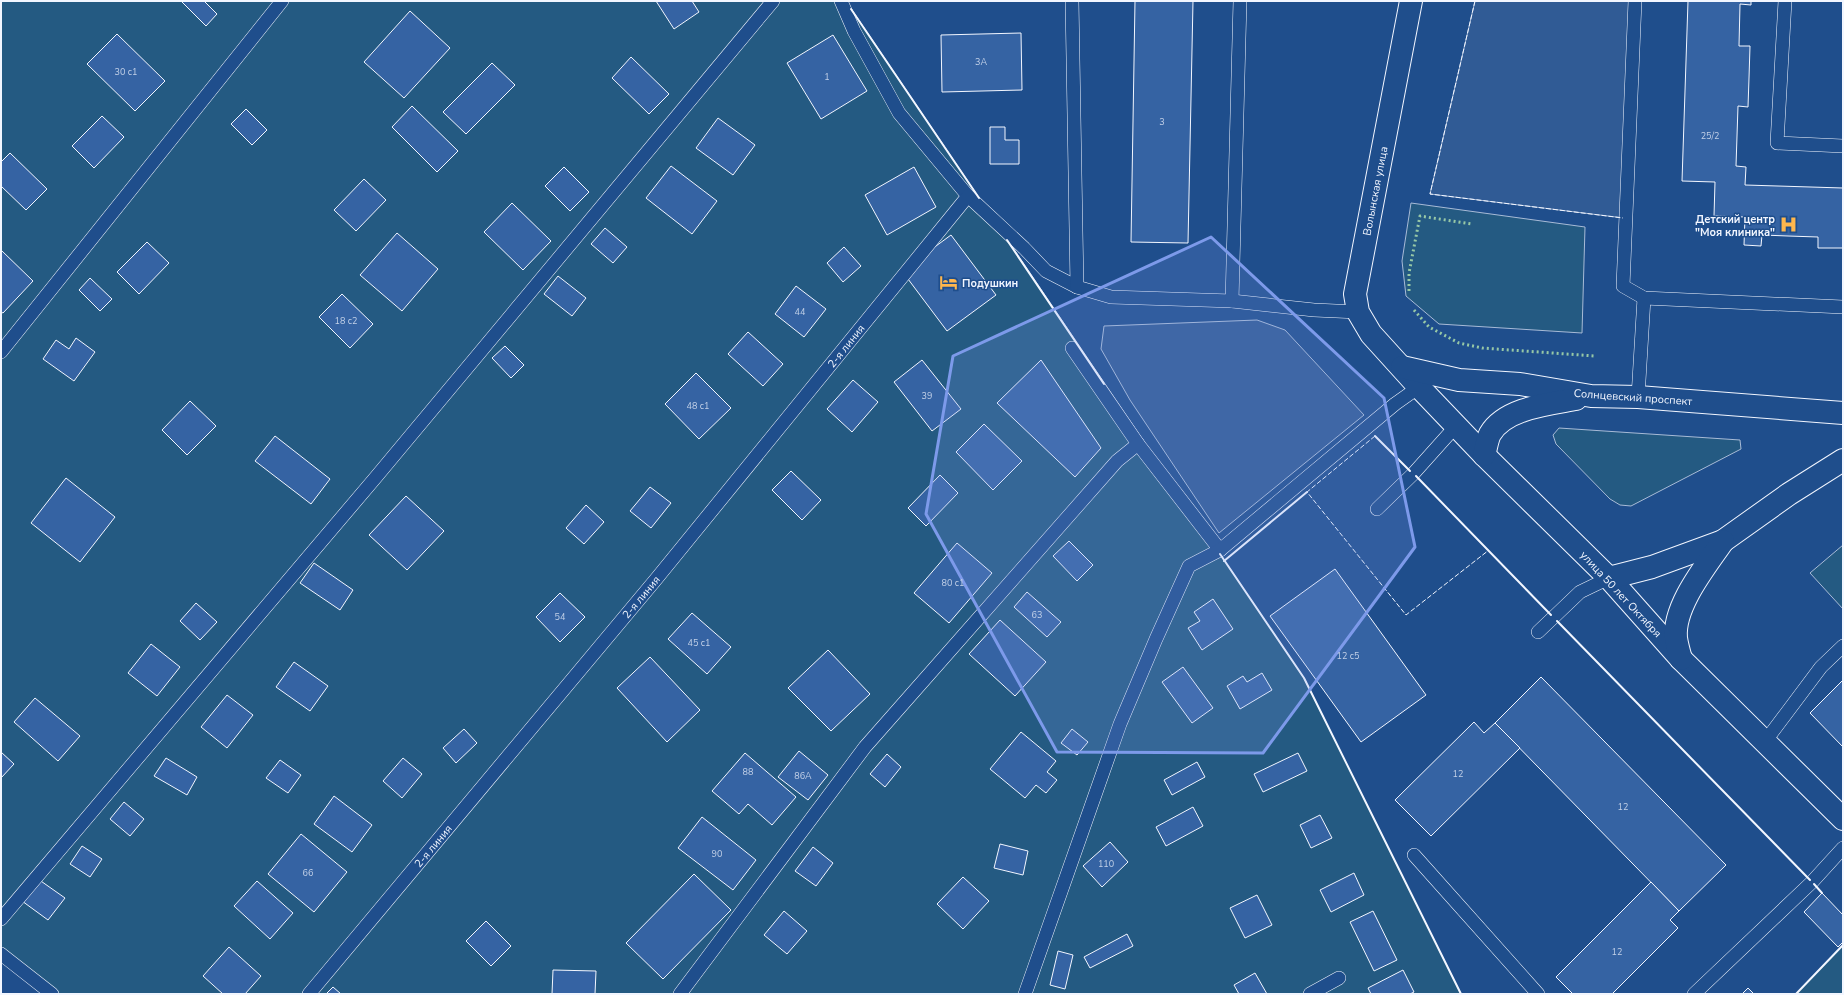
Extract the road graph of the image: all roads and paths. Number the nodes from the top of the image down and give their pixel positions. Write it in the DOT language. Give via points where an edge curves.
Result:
graph roads {
  1 [pos="282,1"];
  2 [pos="773,1"];
  3 [pos="841,1"];
  4 [pos="1072,1"];
  5 [pos="1240,1"];
  6 [pos="1411,1"];
  7 [pos="1635,1"];
  8 [pos="1785,1"];
  9 [pos="1843,146"];
  10 [pos="968,196"];
  11 [pos="1077,287"];
  12 [pos="1644,298"];
  13 [pos="1232,301"];
  14 [pos="1843,307"];
  15 [pos="1358,312"];
  16 [pos="1072,348"];
  17 [pos="1,352"];
  18 [pos="1402,368"];
  19 [pos="1419,387"];
  20 [pos="1591,396"];
  21 [pos="1638,397"];
  22 [pos="1843,413"];
  23 [pos="1456,426"];
  24 [pos="1138,444"];
  25 [pos="1484,455"];
  26 [pos="1843,460"];
  27 [pos="1377,509"];
  28 [pos="1723,541"];
  29 [pos="1220,550"];
  30 [pos="1609,578"];
  31 [pos="1538,632"];
  32 [pos="1843,646"];
  33 [pos="1681,659"];
  34 [pos="1764,743"];
  35 [pos="1843,819"];
  36 [pos="1843,848"];
  37 [pos="1414,855"];
  38 [pos="1,919"];
  39 [pos="1,954"];
  40 [pos="1339,978"];
  41 [pos="52,994"];
  42 [pos="309,994"];
  43 [pos="680,994"];
  44 [pos="1025,994"];
  45 [pos="1310,994"];
  46 [pos="1538,994"];
  47 [pos="1694,994"];
  1 -- 17 [label="lane"];
  2 -- 38 [label="lane" via="376,477"];
  3 -- 10 [label="lane" via="854,31 898,113"];
  4 -- 11 [label="lane"];
  5 -- 13 [label="lane"];
  6 -- 15 [label="street, Волынская улица" via="1355,294"];
  7 -- 12 [label="lane" via="1623,286"];
  8 -- 9 [label="lane" via="1777,142"];
  10 -- 11 [label="lane" via="1046,271"];
  10 -- 42 [label="lane, 2-я линия" via="657,578"];
  11 -- 13 [label="lane" via="1111,297"];
  12 -- 14 [label="lane"];
  12 -- 21 [label="lane"];
  13 -- 15 [label="lane"];
  15 -- 18 [label="street, Волынская улица" via="1371,334"];
  16 -- 24 [label="lane"];
  18 -- 19 [label="street, улица 50 лет Октября"];
  18 -- 20 [label="street, Солнцевский проспект" via="1459,380 1520,384"];
  19 -- 23 [label="street, улица 50 лет Октября"];
  19 -- 29 [label="lane"];
  20 -- 21 [label="street, Солнцевский проспект"];
  20 -- 25 [label="street" via="1533,406 1503,419 1490,434"];
  21 -- 22 [label="street, Солнцевский проспект"];
  23 -- 25 [label="street, улица 50 лет Октября"];
  23 -- 27 [label="lane"];
  24 -- 29 [label="lane"];
  24 -- 43 [label="lane" via="1118,461 864,747"];
  25 -- 30 [label="street, улица 50 лет Октября"];
  26 -- 28 [label="street" via="1789,494"];
  28 -- 30 [label="street" via="1652,567"];
  28 -- 33 [label="street" via="1686,599 1679,618 1676,637"];
  29 -- 44 [label="lane" via="1189,566 1156,639 1120,724"];
  30 -- 31 [label="lane" via="1580,592"];
  30 -- 33 [label="street, улица 50 лет Октября"];
  32 -- 34 [label="lane" via="1821,667"];
  33 -- 34 [label="street, улица 50 лет Октября"];
  34 -- 35 [label="street, улица 50 лет Октября"];
  36 -- 47 [label="lane" via="1812,882"];
  37 -- 46 [label="lane"];
  39 -- 41 [label="lane"];
  40 -- 45 [label="lane"];
}
